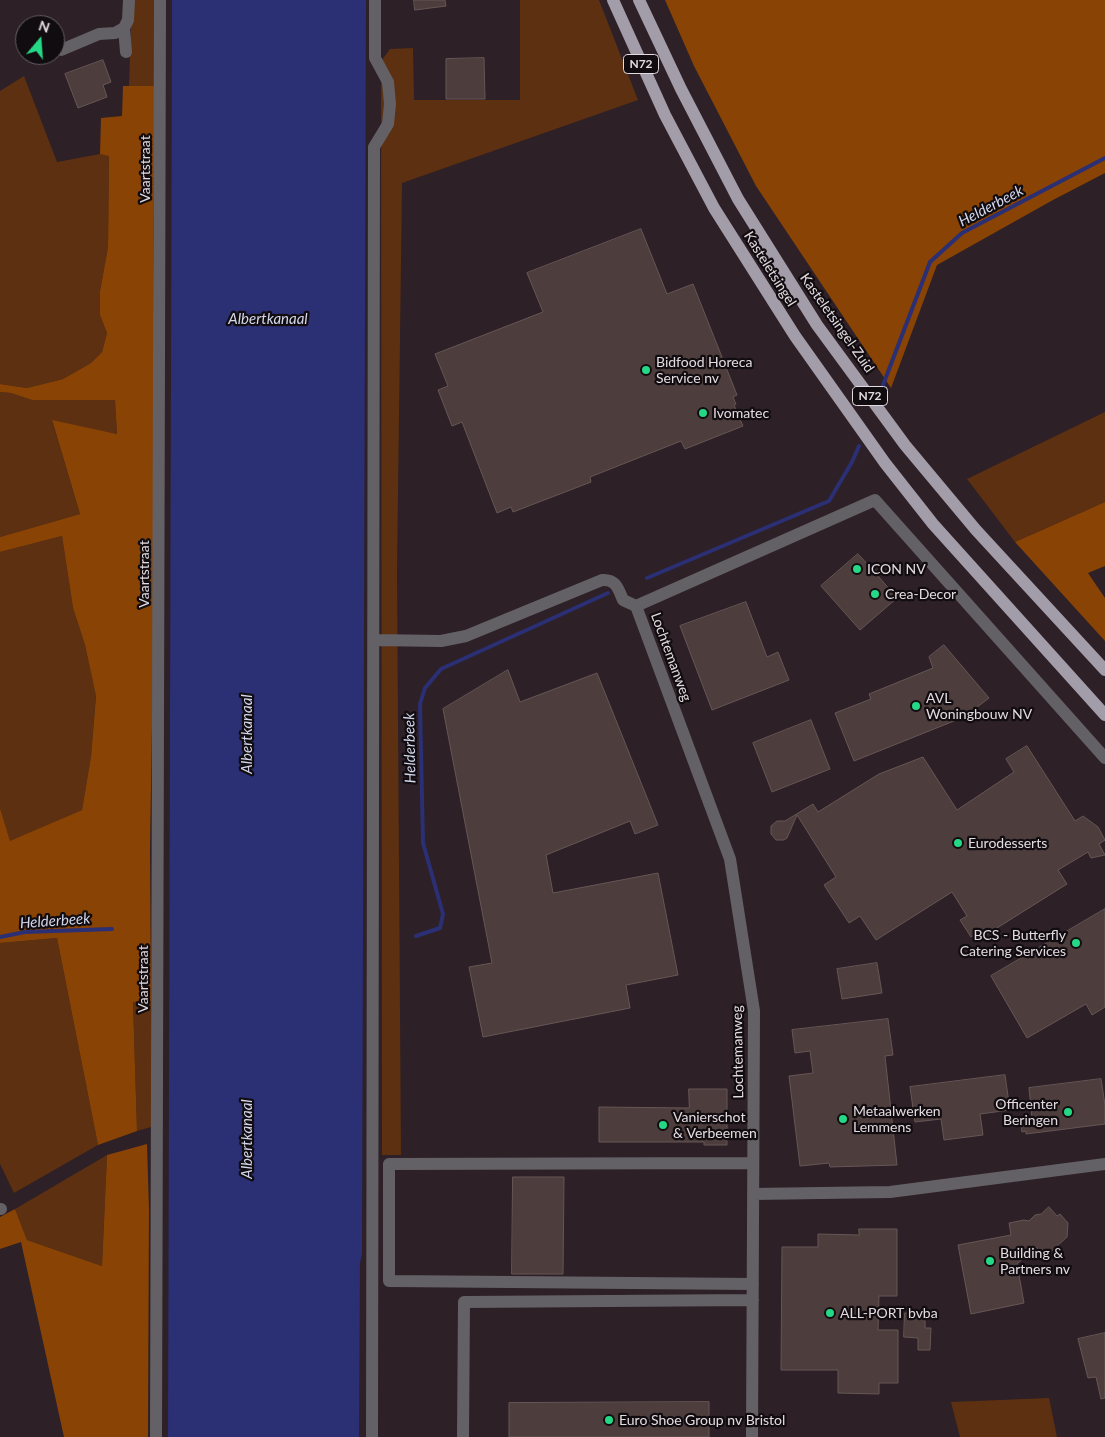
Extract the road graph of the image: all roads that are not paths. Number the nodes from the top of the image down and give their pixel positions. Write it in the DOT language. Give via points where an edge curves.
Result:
graph roads {
  1 [pos="129,0"];
  2 [pos="160,0"];
  3 [pos="375,0"];
  4 [pos="613,0"];
  5 [pos="639,0"];
  6 [pos="124,28"];
  7 [pos="65,48"];
  8 [pos="126,52"];
  9 [pos="636,606"];
  10 [pos="374,640"];
  11 [pos="1105,670"];
  12 [pos="1105,714"];
  13 [pos="1105,758"];
  14 [pos="754,1163"];
  15 [pos="1105,1164"];
  16 [pos="753,1194"];
  17 [pos="753,1284"];
  18 [pos="753,1300"];
  19 [pos="156,1437"];
  20 [pos="372,1437"];
  21 [pos="463,1437"];
  22 [pos="752,1437"];
  1 -- 6 [label="street" via="128,20"];
  2 -- 19 [label="street, Vaartstraat"];
  3 -- 10 [label="street" via="375,58 388,82 390,104 388,124 374,147"];
  4 -- 12 [label="main road, Kasteletsingel / N72" via="672,128 714,208 795,336 885,463 933,524"];
  5 -- 11 [label="main road, Kasteletsingel-Zuid / N72" via="738,199 817,325 906,445 976,530"];
  6 -- 7 [label="street"];
  6 -- 8 [label="street"];
  9 -- 10 [label="street" via="623,600 616,583 609,579 466,636 441,641"];
  9 -- 13 [label="street, Lochtemanweg" via="875,500"];
  9 -- 14 [label="street, Lochtemanweg" via="730,859 754,1012"];
  10 -- 20 [label="street"];
  14 -- 16 [label="street, Lochtemanweg"];
  14 -- 17 [label="street" via="389,1164 389,1281"];
  15 -- 16 [label="street" via="890,1192"];
  16 -- 17 [label="street, Lochtemanweg"];
  17 -- 18 [label="street, Lochtemanweg"];
  18 -- 21 [label="street" via="464,1302"];
  18 -- 22 [label="street, Lochtemanweg"];
}
